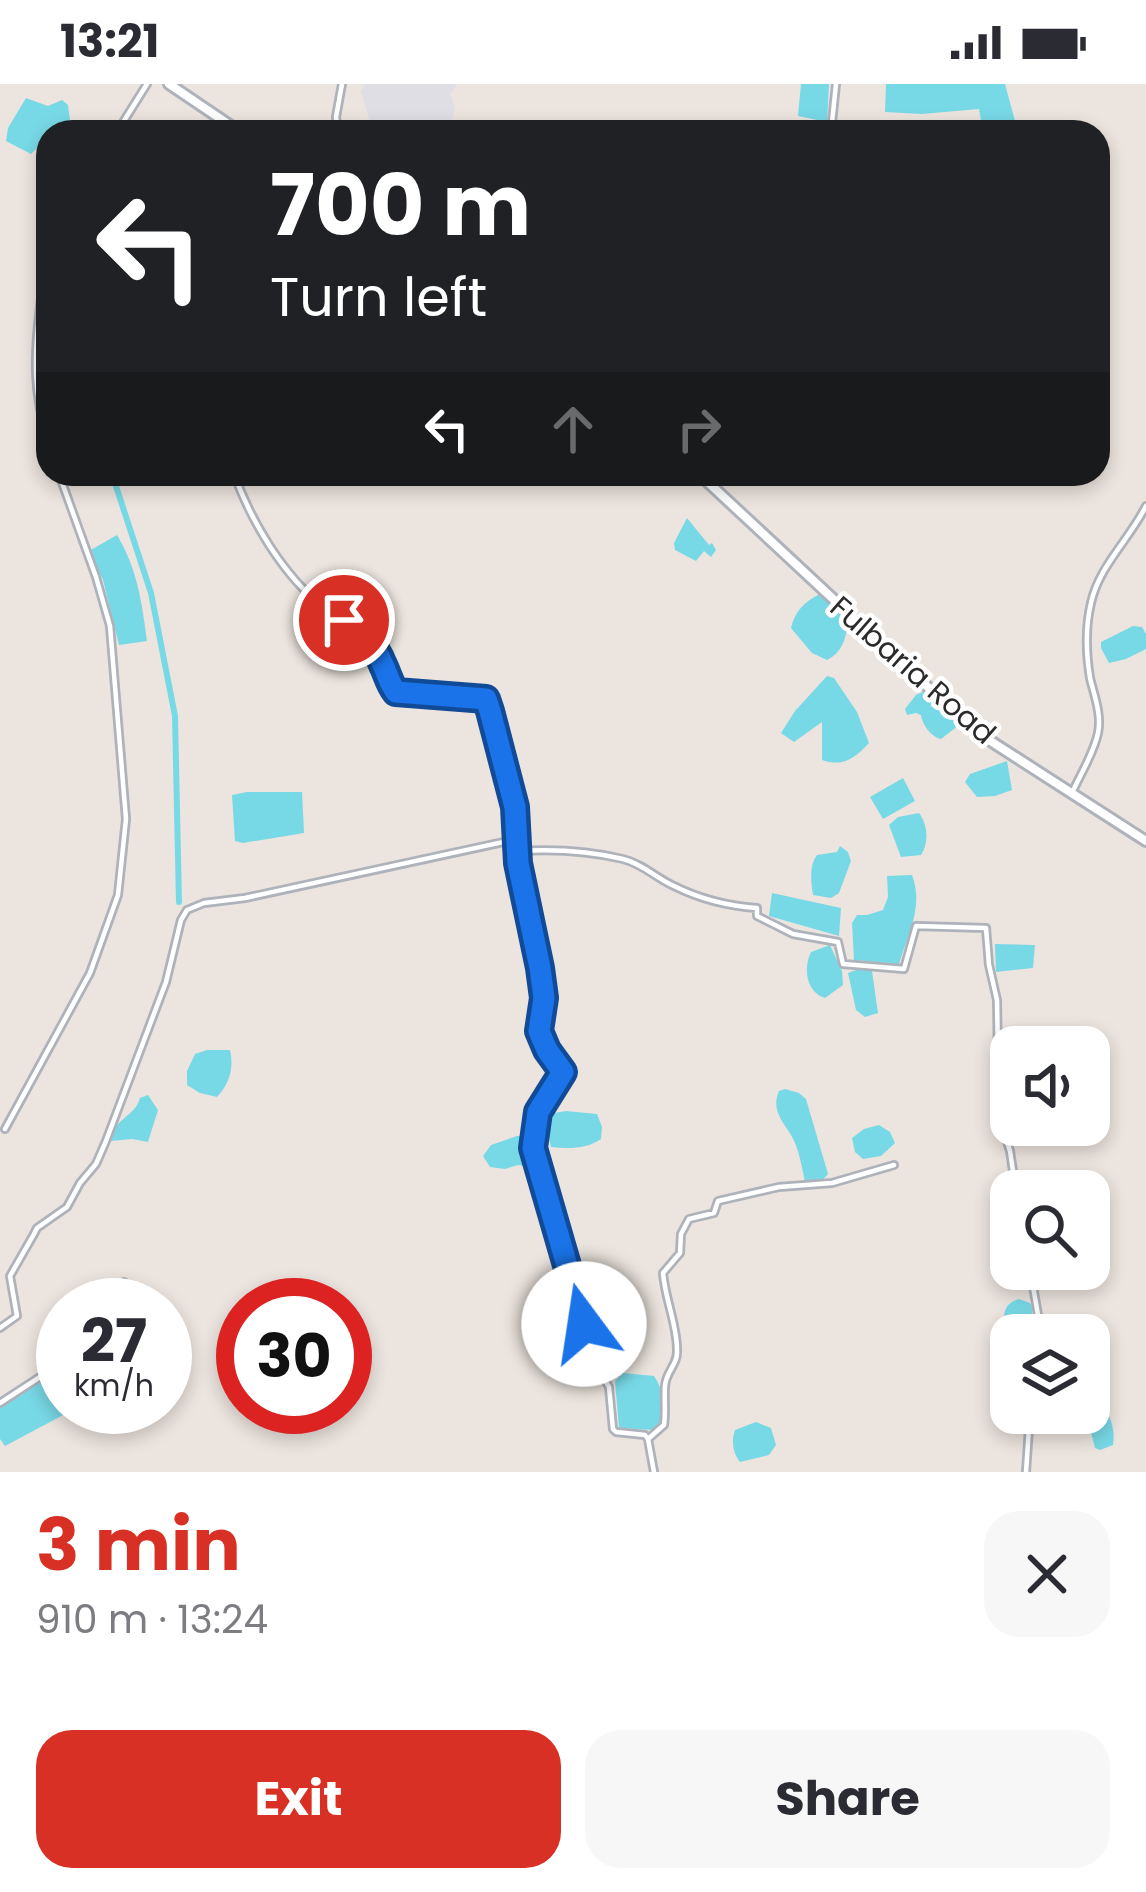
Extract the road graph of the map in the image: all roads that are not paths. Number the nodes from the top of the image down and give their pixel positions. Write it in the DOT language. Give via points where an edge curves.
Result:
graph roads {
  1 [pos="147,84"];
  2 [pos="170,84"];
  3 [pos="342,84"];
  4 [pos="836,84"];
  5 [pos="124,120"];
  6 [pos="222,120"];
  7 [pos="336,120"];
  8 [pos="832,120"];
  9 [pos="36,356"];
  10 [pos="36,393"];
  11 [pos="64,486"];
  12 [pos="239,486"];
  13 [pos="711,486"];
  14 [pos="1146,506"];
  15 [pos="1072,793"];
  16 [pos="517,839"];
  17 [pos="1146,841"];
  18 [pos="518,851"];
  19 [pos="5,1129"];
  20 [pos="894,1165"];
  21 [pos="1013,1170"];
  22 [pos="0,1328"];
  23 [pos="36,1380"];
  24 [pos="0,1403"];
  25 [pos="1029,1434"];
  26 [pos="648,1439"];
  27 [pos="654,1472"];
  28 [pos="1026,1472"];
  1 -- 5 [label="street"];
  2 -- 6 [label="main road"];
  3 -- 7 [label="street"];
  4 -- 8 [label="street"];
  9 -- 10 [label="street"];
  11 -- 19 [label="street" via="110,626 126,819 118,896 90,973"];
  12 -- 16 [label="street" via="282,560 326,609 367,637 396,692 486,699"];
  13 -- 15 [label="main road, Fulbaria Road" via="975,731"];
  14 -- 15 [label="street" via="1091,603 1086,633 1099,733"];
  15 -- 17 [label="main road, Fulbaria Road"];
  16 -- 18 [label="street"];
  16 -- 22 [label="street" via="188,910 96,1164 67,1208 37,1228 10,1276 17,1316"];
  18 -- 21 [label="street" via="624,860 689,893 757,908 757,916 793,934 838,943 843,964 904,969 916,926 986,928 1000,1117"];
  18 -- 26 [label="street" via="544,998 539,1031 563,1072 538,1112 533,1148 590,1347 610,1387 613,1429"];
  20 -- 26 [label="street" via="718,1201 714,1213 689,1219 680,1253 663,1273 678,1352 665,1384 664,1425"];
  23 -- 24 [label="street"];
  25 -- 28 [label="street"];
  26 -- 27 [label="street"];
}
